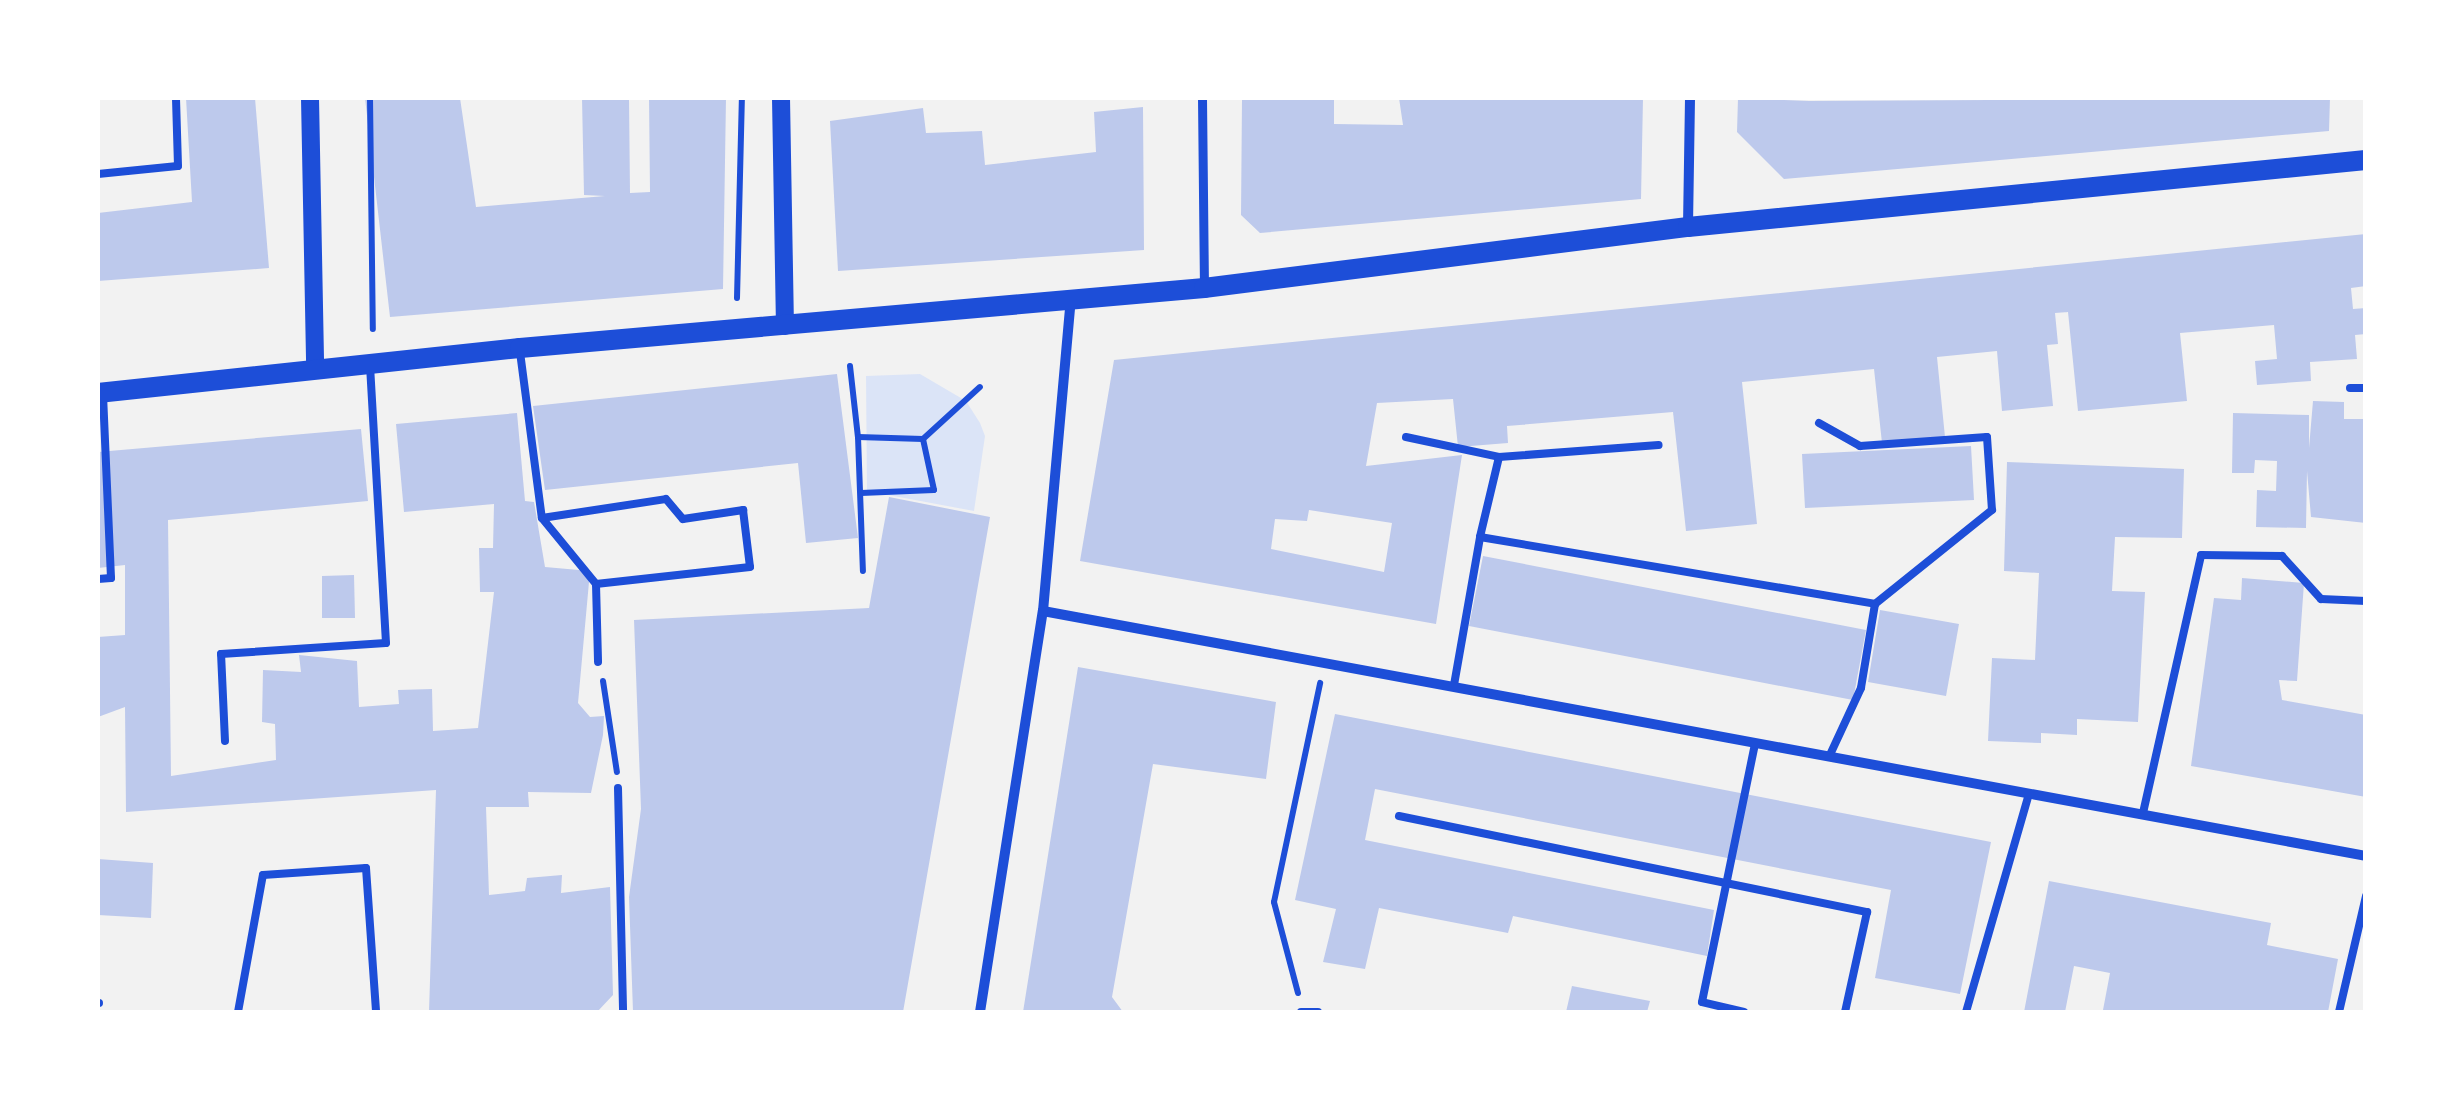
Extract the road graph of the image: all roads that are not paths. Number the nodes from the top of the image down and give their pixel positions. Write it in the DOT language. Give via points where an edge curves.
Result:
graph roads {
  1 [pos="176,98"];
  2 [pos="310,98"];
  3 [pos="781,98"];
  4 [pos="1202,98"];
  5 [pos="1690,98"];
  6 [pos="2366,160"];
  7 [pos="98,174"];
  8 [pos="1688,227"];
  9 [pos="1204,288"];
  10 [pos="1072,297"];
  11 [pos="785,326"];
  12 [pos="520,348"];
  13 [pos="370,364"];
  14 [pos="315,368"];
  15 [pos="2350,388"];
  16 [pos="2366,388"];
  17 [pos="100,393"];
  18 [pos="1819,423"];
  19 [pos="1406,437"];
  20 [pos="1659,445"];
  21 [pos="1500,457"];
  22 [pos="542,518"];
  23 [pos="1480,537"];
  24 [pos="98,579"];
  25 [pos="596,584"];
  26 [pos="2366,601"];
  27 [pos="1875,604"];
  28 [pos="1043,611"];
  29 [pos="598,662"];
  30 [pos="1454,685"];
  31 [pos="225,741"];
  32 [pos="1755,743"];
  33 [pos="1829,757"];
  34 [pos="618,788"];
  35 [pos="2029,794"];
  36 [pos="2142,813"];
  37 [pos="1399,816"];
  38 [pos="2366,856"];
  39 [pos="1724,882"];
  40 [pos="2366,896"];
  41 [pos="1301,1011"];
  42 [pos="238,1012"];
  43 [pos="376,1012"];
  44 [pos="623,1012"];
  45 [pos="980,1012"];
  46 [pos="1318,1012"];
  47 [pos="1744,1012"];
  48 [pos="1845,1012"];
  49 [pos="1966,1012"];
  50 [pos="2339,1012"];
  1 -- 7 [label="lane" via="178,166"];
  2 -- 14 [label="street"];
  3 -- 11 [label="street"];
  4 -- 9 [label="street"];
  5 -- 8 [label="street"];
  6 -- 8 [label="main road"];
  8 -- 9 [label="main road"];
  9 -- 10 [label="main road"];
  10 -- 11 [label="main road"];
  10 -- 28 [label="street"];
  11 -- 12 [label="main road"];
  12 -- 13 [label="main road"];
  12 -- 22 [label="lane"];
  13 -- 14 [label="main road"];
  13 -- 31 [label="lane" via="386,643 221,654"];
  14 -- 17 [label="main road"];
  15 -- 16 [label="lane"];
  17 -- 24 [label="lane" via="110,578"];
  18 -- 27 [label="lane" via="1860,446 1987,437 1992,510"];
  19 -- 21 [label="lane"];
  20 -- 21 [label="lane"];
  21 -- 23 [label="lane"];
  22 -- 25 [label="lane"];
  22 -- 25 [label="lane" via="666,499 683,519 743,510 750,568"];
  23 -- 27 [label="lane"];
  23 -- 30 [label="lane"];
  25 -- 29 [label="lane"];
  26 -- 36 [label="lane" via="2320,598 2282,556 2201,555"];
  27 -- 33 [label="lane" via="1862,688"];
  28 -- 30 [label="street"];
  28 -- 45 [label="street"];
  30 -- 32 [label="street"];
  32 -- 33 [label="street"];
  32 -- 39 [label="lane"];
  33 -- 35 [label="street"];
  34 -- 44 [label="lane"];
  35 -- 36 [label="street"];
  35 -- 49 [label="lane"];
  36 -- 38 [label="street"];
  37 -- 39 [label="lane"];
  39 -- 47 [label="lane" via="1702,1002"];
  39 -- 48 [label="lane" via="1867,912"];
  40 -- 50 [label="lane"];
  41 -- 46 [label="lane"];
  42 -- 43 [label="lane" via="263,875 366,868"];
}
